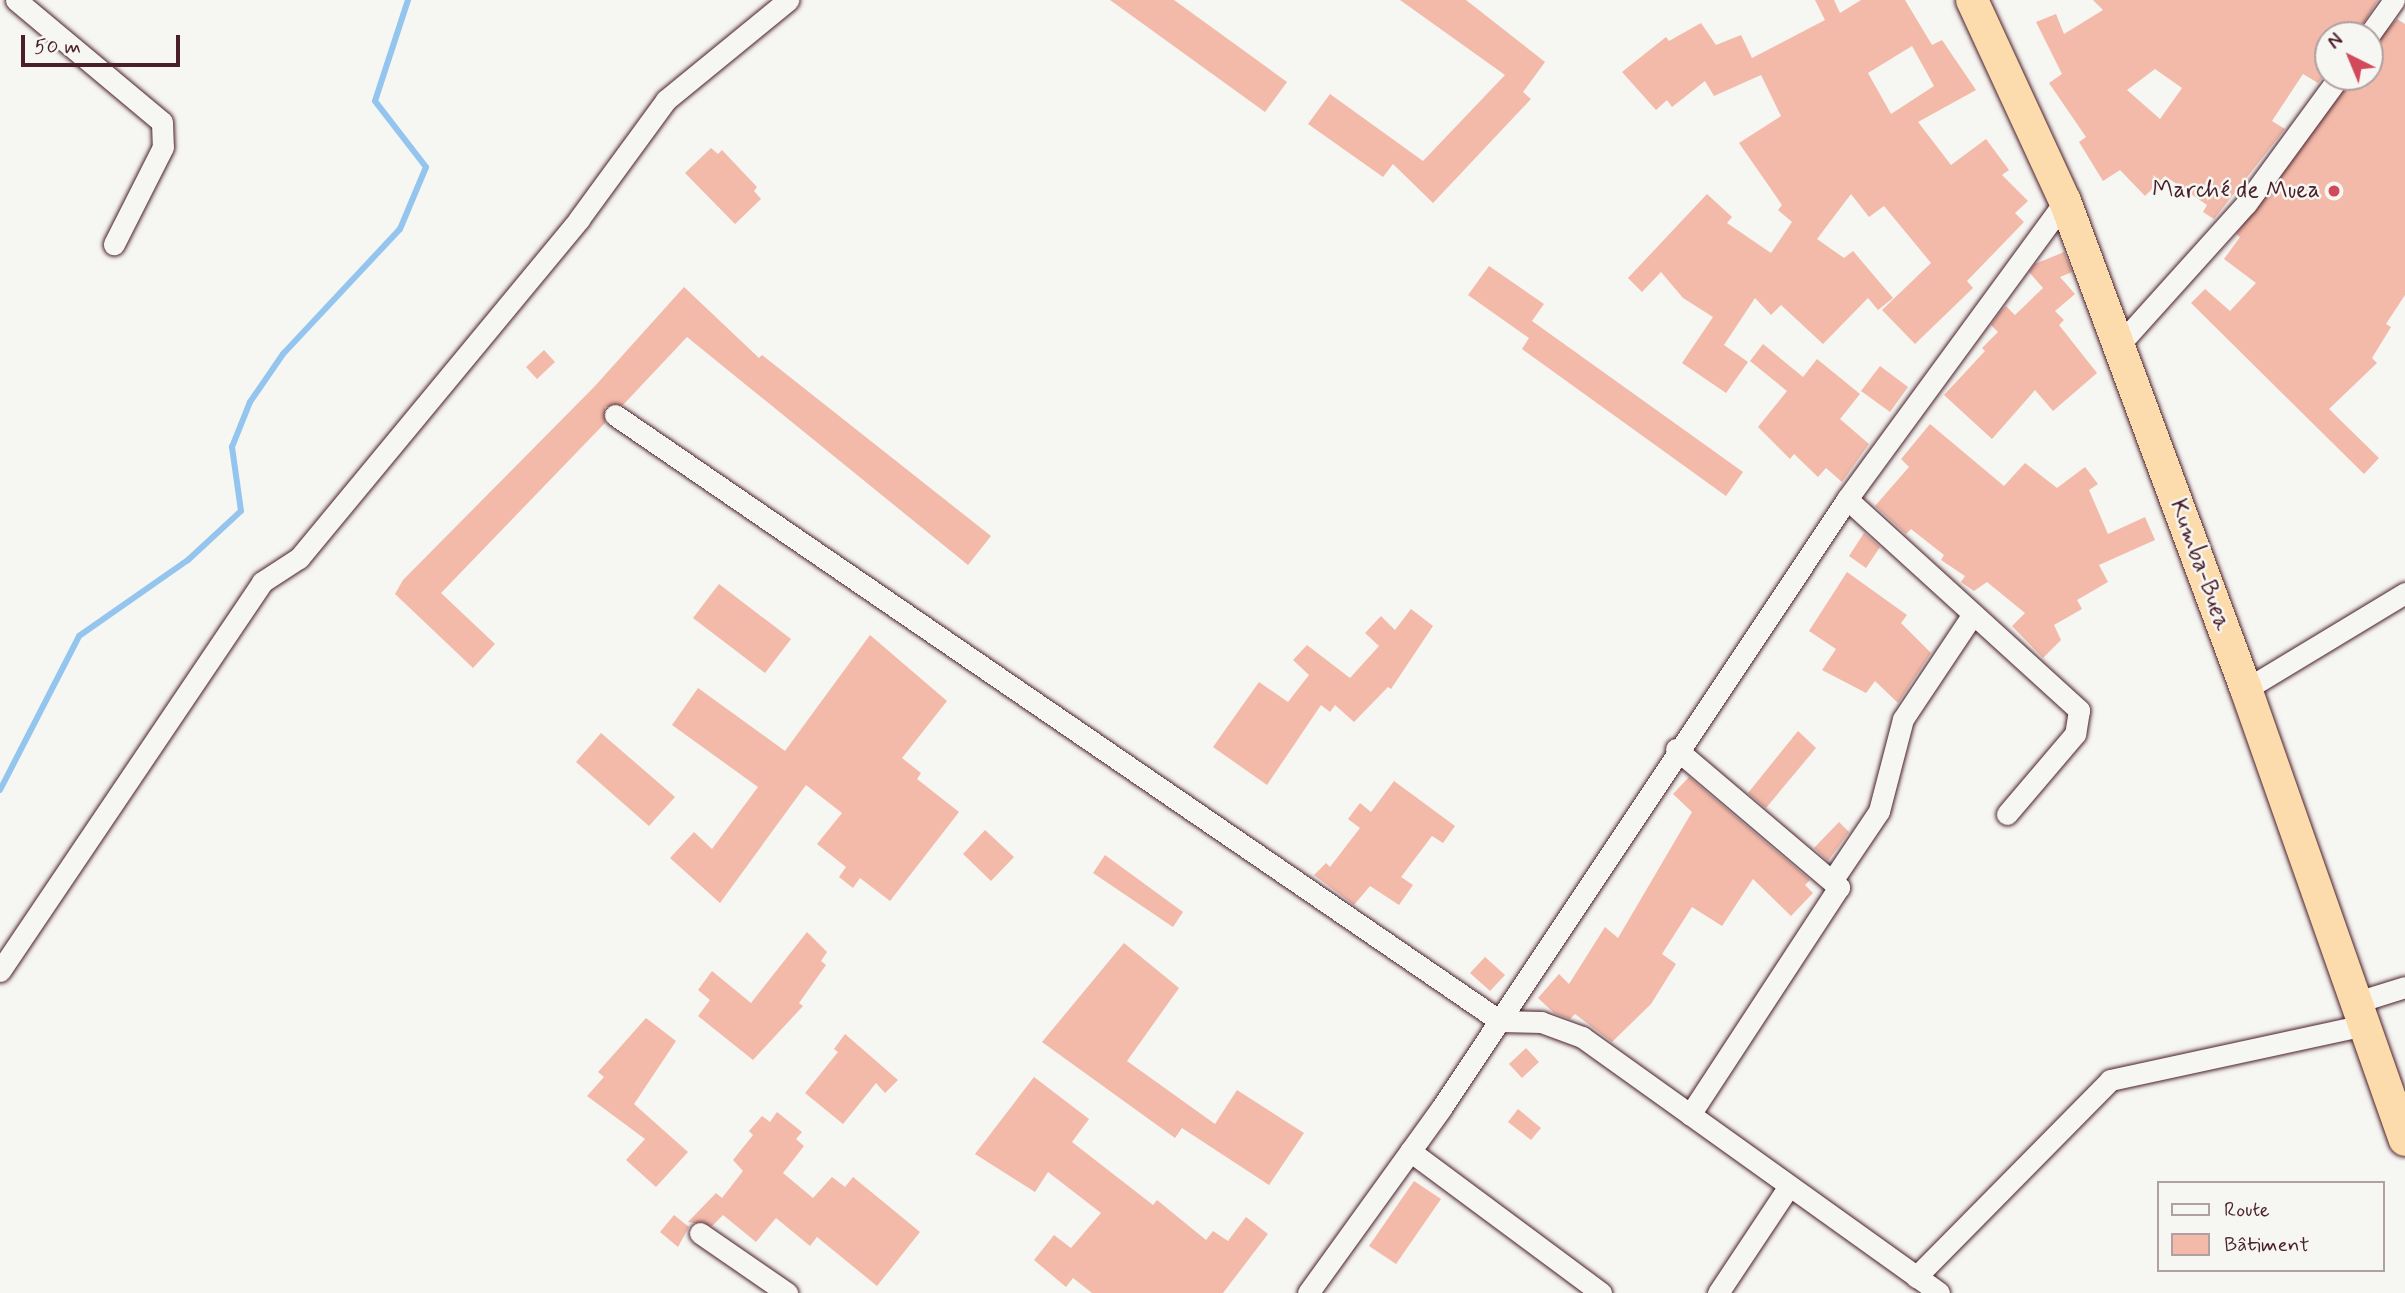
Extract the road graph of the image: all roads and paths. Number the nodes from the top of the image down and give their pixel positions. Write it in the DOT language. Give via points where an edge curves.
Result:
graph roads {
  1 [pos="16,0"];
  2 [pos="788,0"];
  3 [pos="1972,0"];
  4 [pos="2395,0"];
  5 [pos="2405,6"];
  6 [pos="2379,21"];
  7 [pos="2329,91"];
  8 [pos="2065,201"];
  9 [pos="114,244"];
  10 [pos="2118,346"];
  11 [pos="615,415"];
  12 [pos="1847,499"];
  13 [pos="2405,593"];
  14 [pos="1973,614"];
  15 [pos="2246,689"];
  16 [pos="1676,749"];
  17 [pos="2007,814"];
  18 [pos="1834,878"];
  19 [pos="0,971"];
  20 [pos="2405,987"];
  21 [pos="2361,1014"];
  22 [pos="1500,1021"];
  23 [pos="1690,1115"];
  24 [pos="2405,1140"];
  25 [pos="1410,1151"];
  26 [pos="1789,1186"];
  27 [pos="700,1233"];
  28 [pos="1916,1277"];
  29 [pos="787,1293"];
  30 [pos="1308,1293"];
  31 [pos="1601,1293"];
  32 [pos="1718,1293"];
  33 [pos="1939,1293"];
  1 -- 9 [label="street" via="162,122 163,147"];
  2 -- 19 [label="street" via="666,100 579,219 299,558 262,582"];
  3 -- 8 [label="highway, Kumba-Buea"];
  4 -- 5 [label="street"];
  4 -- 6 [label="street"];
  7 -- 10 [label="street" via="2246,204"];
  8 -- 10 [label="highway, Kumba-Buea"];
  8 -- 12 [label="street"];
  10 -- 15 [label="highway, Kumba-Buea"];
  11 -- 22 [label="street"];
  12 -- 14 [label="street"];
  12 -- 16 [label="street"];
  13 -- 15 [label="street"];
  14 -- 17 [label="street" via="2079,710 2075,734"];
  14 -- 18 [label="street" via="1903,719 1879,811"];
  15 -- 21 [label="highway, Kumba-Buea"];
  16 -- 18 [label="street"];
  16 -- 22 [label="street"];
  18 -- 23 [label="street" via="1839,887 1834,896"];
  20 -- 21 [label="street"];
  21 -- 24 [label="highway, Kumba-Buea"];
  21 -- 28 [label="street" via="2110,1080"];
  22 -- 23 [label="street" via="1541,1022 1582,1037"];
  22 -- 25 [label="street"];
  23 -- 26 [label="street"];
  25 -- 30 [label="street"];
  25 -- 31 [label="street"];
  26 -- 28 [label="street"];
  26 -- 32 [label="street"];
  27 -- 29 [label="street"];
  28 -- 33 [label="street"];
}
